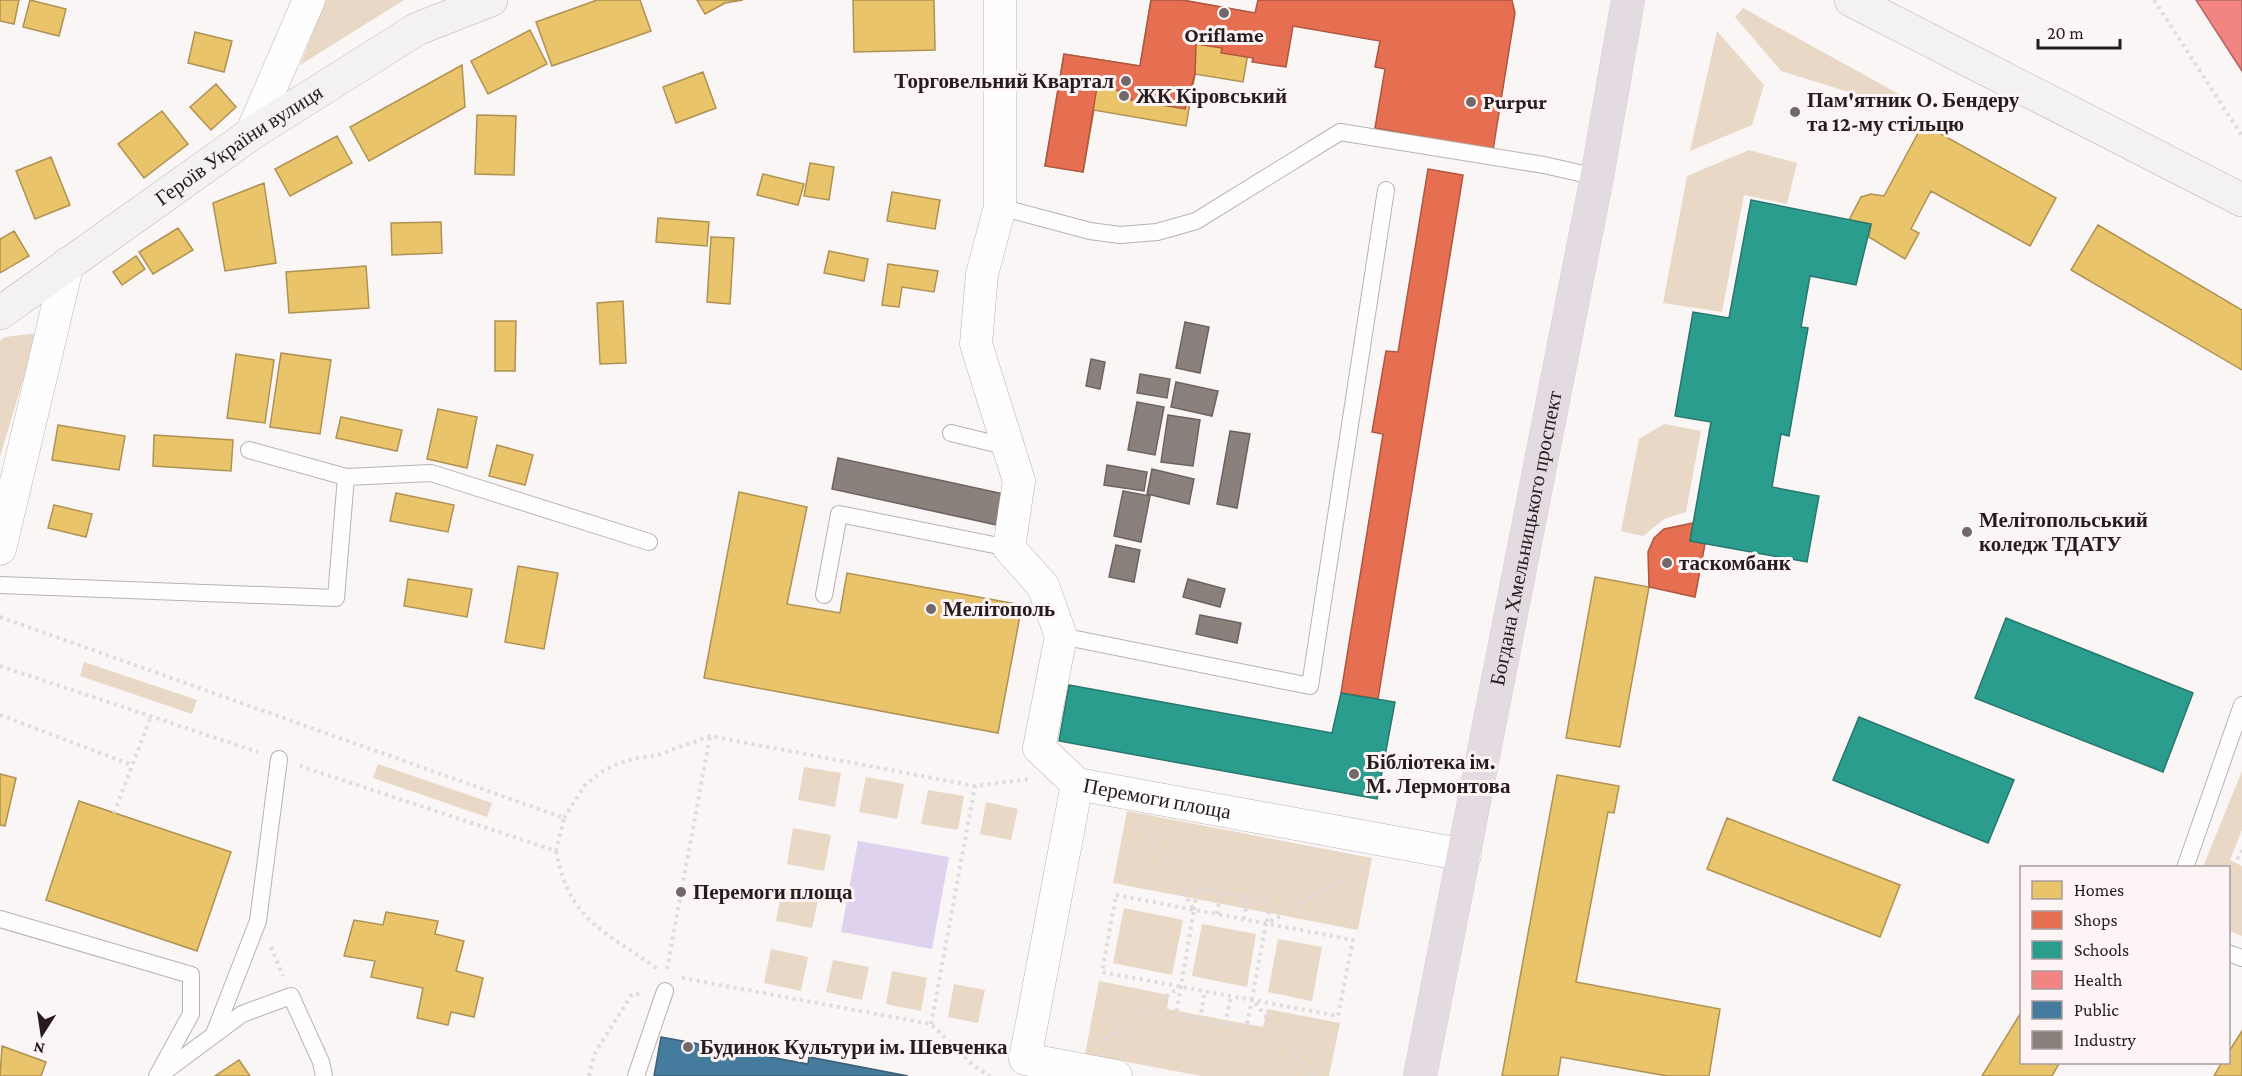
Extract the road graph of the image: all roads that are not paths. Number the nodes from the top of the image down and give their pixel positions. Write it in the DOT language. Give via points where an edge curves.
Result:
graph roads {
  1 [pos="309,0"];
  2 [pos="492,0"];
  3 [pos="1000,0"];
  4 [pos="1628,0"];
  5 [pos="1851,0"];
  6 [pos="2052,101"];
  7 [pos="250,134"];
  8 [pos="1597,177"];
  9 [pos="1386,190"];
  10 [pos="2242,200"];
  11 [pos="1000,207"];
  12 [pos="2242,214"];
  13 [pos="68,263"];
  14 [pos="0,313"];
  15 [pos="951,433"];
  16 [pos="1008,447"];
  17 [pos="249,450"];
  18 [pos="346,477"];
  19 [pos="649,543"];
  20 [pos="1009,548"];
  21 [pos="0,549"];
  22 [pos="0,585"];
  23 [pos="824,596"];
  24 [pos="1061,636"];
  25 [pos="2242,705"];
  26 [pos="279,759"];
  27 [pos="1077,783"];
  28 [pos="1465,855"];
  29 [pos="2185,866"];
  30 [pos="0,919"];
  31 [pos="666,983"];
  32 [pos="214,1034"];
  33 [pos="158,1076"];
  34 [pos="324,1076"];
  35 [pos="636,1076"];
  36 [pos="1116,1076"];
  37 [pos="1420,1076"];
  1 -- 7 [label="street"];
  2 -- 7 [label="main road, Героїв України вулиця" via="417,29"];
  3 -- 11 [label="street"];
  4 -- 8 [label="highway, Богдана Хмельницького проспект"];
  5 -- 6 [label="main road"];
  6 -- 10 [label="main road"];
  6 -- 12 [label="main road"];
  7 -- 13 [label="main road, Героїв України вулиця"];
  8 -- 11 [label="lane" via="1340,132 1196,220 1157,232 1120,235 1090,231"];
  8 -- 28 [label="highway, Богдана Хмельницького проспект"];
  9 -- 24 [label="lane" via="1310,686"];
  11 -- 16 [label="street" via="982,274 976,344"];
  13 -- 14 [label="main road, Героїв України вулиця"];
  13 -- 21 [label="street"];
  15 -- 16 [label="lane"];
  16 -- 20 [label="street" via="1019,481"];
  17 -- 18 [label="lane"];
  18 -- 19 [label="lane" via="431,473"];
  18 -- 22 [label="lane" via="336,598"];
  20 -- 23 [label="lane" via="839,514"];
  20 -- 24 [label="street" via="1043,586"];
  24 -- 27 [label="street" via="1040,748"];
  25 -- 29 [label="lane"];
  26 -- 32 [label="lane" via="258,921"];
  27 -- 28 [label="street, Перемоги площа"];
  27 -- 36 [label="street, Перемоги площа" via="1025,1059"];
  28 -- 37 [label="highway, Богдана Хмельницького проспект"];
  30 -- 33 [label="lane" via="191,975 191,1014"];
  31 -- 35 [label="lane"];
  32 -- 33 [label="lane"];
  32 -- 34 [label="lane" via="242,1014 291,996"];
}
